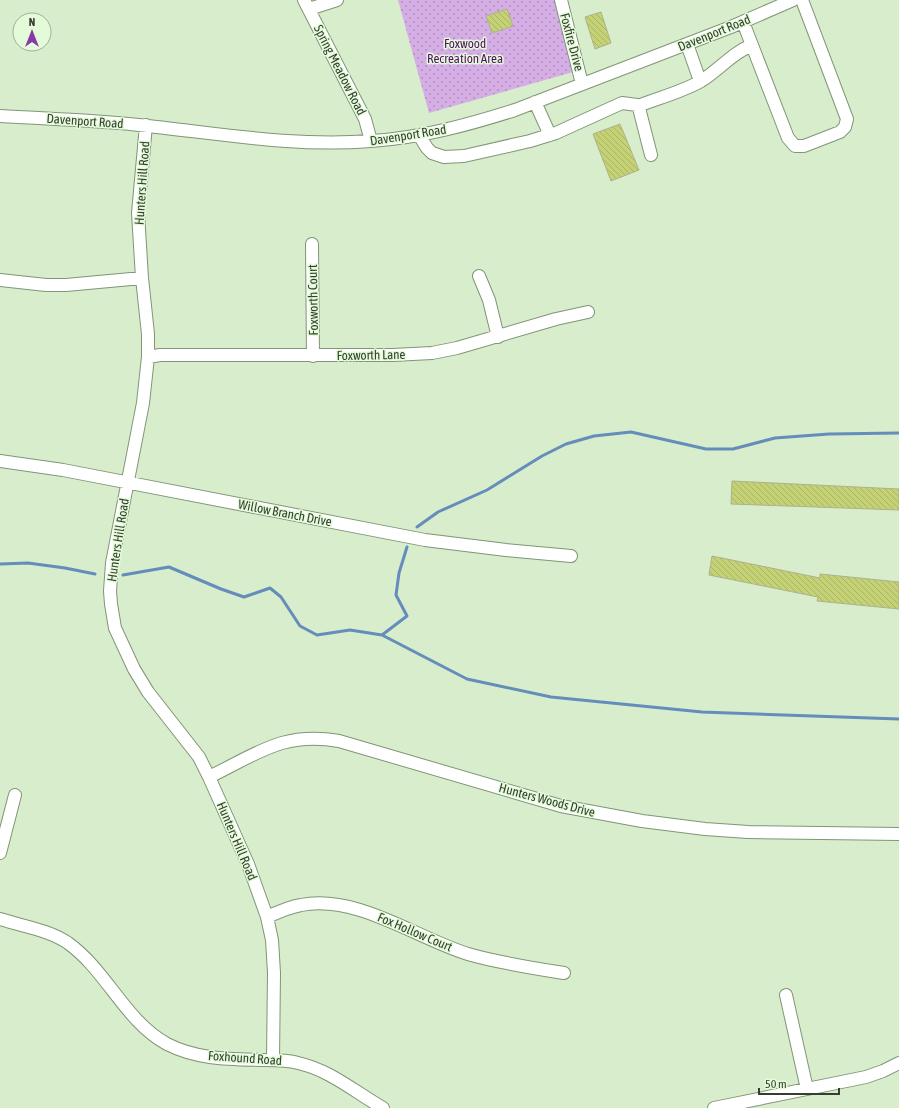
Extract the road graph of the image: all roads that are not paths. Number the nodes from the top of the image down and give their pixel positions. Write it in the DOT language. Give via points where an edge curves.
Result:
graph roads {
  1 [pos="337,0"];
  2 [pos="560,0"];
  3 [pos="793,0"];
  4 [pos="802,0"];
  5 [pos="306,5"];
  6 [pos="743,22"];
  7 [pos="687,44"];
  8 [pos="752,45"];
  9 [pos="700,81"];
  10 [pos="582,84"];
  11 [pos="535,102"];
  12 [pos="638,106"];
  13 [pos="0,116"];
  14 [pos="146,126"];
  15 [pos="550,134"];
  16 [pos="419,135"];
  17 [pos="370,141"];
  18 [pos="651,155"];
  19 [pos="312,244"];
  20 [pos="479,276"];
  21 [pos="142,278"];
  22 [pos="0,280"];
  23 [pos="588,312"];
  24 [pos="498,337"];
  25 [pos="313,356"];
  26 [pos="148,357"];
  27 [pos="0,461"];
  28 [pos="128,483"];
  29 [pos="571,556"];
  30 [pos="209,777"];
  31 [pos="15,795"];
  32 [pos="899,834"];
  33 [pos="0,853"];
  34 [pos="267,917"];
  35 [pos="0,919"];
  36 [pos="564,974"];
  37 [pos="786,996"];
  38 [pos="273,1060"];
  39 [pos="899,1063"];
  40 [pos="808,1089"];
  41 [pos="383,1108"];
  42 [pos="714,1108"];
  1 -- 5 [label="street"];
  2 -- 10 [label="street, Foxfire Drive"];
  3 -- 6 [label="street, Davenport Road"];
  4 -- 8 [label="street" via="847,119 845,127 840,132 804,146 795,146 788,138"];
  5 -- 17 [label="street, Spring Meadow Road" via="365,119"];
  6 -- 7 [label="street, Davenport Road"];
  6 -- 8 [label="street"];
  7 -- 9 [label="street"];
  7 -- 10 [label="street, Davenport Road"];
  8 -- 9 [label="street"];
  9 -- 12 [label="street"];
  10 -- 11 [label="street, Davenport Road"];
  11 -- 15 [label="street"];
  11 -- 16 [label="street, Davenport Road" via="488,119"];
  12 -- 15 [label="street" via="622,103"];
  12 -- 18 [label="street"];
  13 -- 14 [label="street, Davenport Road"];
  14 -- 17 [label="street, Davenport Road" via="288,141"];
  14 -- 21 [label="street, Hunters Hill Road" via="138,213"];
  15 -- 16 [label="street" via="464,156 444,157 432,153"];
  16 -- 17 [label="street, Davenport Road"];
  19 -- 25 [label="street, Foxworth Court"];
  20 -- 24 [label="street"];
  21 -- 22 [label="street" via="59,285"];
  21 -- 26 [label="street, Hunters Hill Road"];
  23 -- 24 [label="street, Foxworth Lane"];
  24 -- 25 [label="street, Foxworth Lane" via="432,352"];
  25 -- 26 [label="street, Foxworth Lane"];
  26 -- 28 [label="street, Hunters Hill Road" via="143,403"];
  27 -- 28 [label="street, Willow Branch Drive"];
  28 -- 29 [label="street, Willow Branch Drive" via="425,540"];
  28 -- 30 [label="street, Hunters Hill Road" via="112,563 110,591 115,628 148,692 199,757"];
  30 -- 32 [label="street, Hunters Woods Drive" via="280,743 322,738 561,806 642,821 748,832"];
  30 -- 34 [label="street, Hunters Hill Road" via="248,864"];
  31 -- 33 [label="street"];
  34 -- 36 [label="street, Fox Hollow Court" via="301,905 340,904 374,914 431,941 468,954"];
  34 -- 38 [label="street, Hunters Hill Road" via="272,940 274,973"];
  35 -- 38 [label="street, Foxhound Road" via="50,934 68,943 94,968 144,1028 168,1044 198,1055 216,1058"];
  37 -- 40 [label="street"];
  38 -- 41 [label="street, Foxhound Road" via="296,1062 320,1070"];
  39 -- 40 [label="street" via="866,1077"];
  40 -- 42 [label="street"];
}
